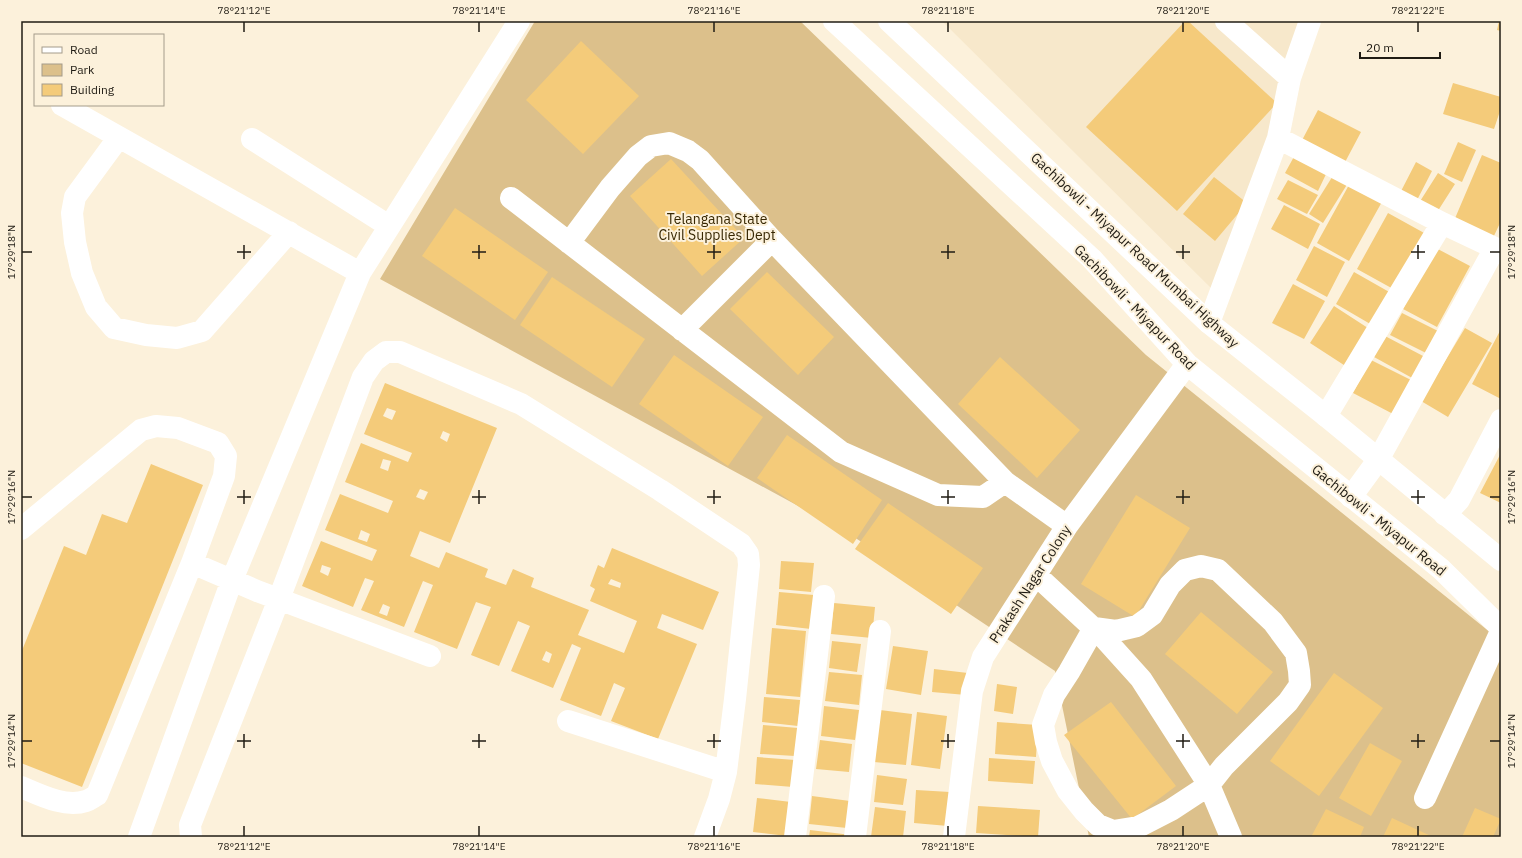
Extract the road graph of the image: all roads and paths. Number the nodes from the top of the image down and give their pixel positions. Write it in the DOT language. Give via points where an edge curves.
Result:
graph roads {
  1 [pos="520,21"];
  2 [pos="834,21"];
  3 [pos="889,21"];
  4 [pos="1226,21"];
  5 [pos="1310,21"];
  6 [pos="1290,78"];
  7 [pos="64,106"];
  8 [pos="119,137"];
  9 [pos="1278,138"];
  10 [pos="252,139"];
  11 [pos="1072,194"];
  12 [pos="511,198"];
  13 [pos="1046,217"];
  14 [pos="1442,223"];
  15 [pos="389,226"];
  16 [pos="289,232"];
  17 [pos="772,240"];
  18 [pos="569,243"];
  19 [pos="1498,250"];
  20 [pos="360,272"];
  21 [pos="1209,323"];
  22 [pos="682,330"];
  23 [pos="1187,364"];
  24 [pos="1326,416"];
  25 [pos="1501,420"];
  26 [pos="1378,460"];
  27 [pos="1005,482"];
  28 [pos="1351,496"];
  29 [pos="1446,515"];
  30 [pos="1067,526"];
  31 [pos="21,529"];
  32 [pos="1501,560"];
  33 [pos="192,563"];
  34 [pos="1036,575"];
  35 [pos="232,580"];
  36 [pos="824,596"];
  37 [pos="279,599"];
  38 [pos="1094,628"];
  39 [pos="1501,628"];
  40 [pos="880,631"];
  41 [pos="1501,631"];
  42 [pos="430,656"];
  43 [pos="568,721"];
  44 [pos="726,772"];
  45 [pos="1209,785"];
  46 [pos="21,787"];
  47 [pos="1425,798"];
  48 [pos="139,837"];
  49 [pos="191,837"];
  50 [pos="705,837"];
  51 [pos="796,837"];
  52 [pos="855,837"];
  53 [pos="954,837"];
  54 [pos="1231,837"];
  1 -- 15 [label="street"];
  2 -- 13 [label="street, Gachibowli - Miyapur Road"];
  3 -- 11 [label="street, Gachibowli - Miyapur Road Mumbai Highway"];
  4 -- 6 [label="street"];
  5 -- 6 [label="street"];
  6 -- 9 [label="street"];
  7 -- 8 [label="street"];
  8 -- 16 [label="street"];
  8 -- 16 [label="street" via="75,197 72,213 82,273 96,307 114,328 177,338 202,331"];
  9 -- 14 [label="street"];
  9 -- 21 [label="street"];
  10 -- 15 [label="street"];
  11 -- 13 [label="street"];
  11 -- 21 [label="street, Gachibowli - Miyapur Road Mumbai Highway"];
  12 -- 18 [label="street"];
  13 -- 23 [label="street, Gachibowli - Miyapur Road" via="1092,259"];
  14 -- 19 [label="street"];
  14 -- 24 [label="street"];
  15 -- 20 [label="street"];
  16 -- 20 [label="street"];
  17 -- 18 [label="street" via="700,160 669,143 652,146 638,156 610,188"];
  17 -- 22 [label="street"];
  17 -- 27 [label="street"];
  18 -- 22 [label="street"];
  19 -- 26 [label="street"];
  20 -- 35 [label="street"];
  21 -- 24 [label="street, Gachibowli - Miyapur Road Mumbai Highway"];
  22 -- 27 [label="street" via="841,452 938,495 983,497"];
  23 -- 28 [label="street, Gachibowli - Miyapur Road"];
  23 -- 30 [label="street, Prakash Nagar Colony"];
  24 -- 26 [label="street, Gachibowli - Miyapur Road Mumbai Highway"];
  25 -- 29 [label="street" via="1459,500"];
  26 -- 28 [label="street"];
  26 -- 29 [label="street, Gachibowli - Miyapur Road Mumbai Highway"];
  27 -- 30 [label="street"];
  28 -- 39 [label="street, Gachibowli - Miyapur Road" via="1441,569"];
  29 -- 32 [label="street, Gachibowli - Miyapur Road Mumbai Highway"];
  30 -- 34 [label="street, Prakash Nagar Colony"];
  31 -- 33 [label="street" via="141,430 156,426 178,428 218,443 226,456 224,476"];
  33 -- 35 [label="street"];
  33 -- 46 [label="street" via="97,795 87,801 73,803 45,797"];
  34 -- 38 [label="street"];
  34 -- 53 [label="street, Prakash Nagar Colony" via="983,657 972,691"];
  35 -- 37 [label="street"];
  35 -- 48 [label="street"];
  36 -- 51 [label="street"];
  37 -- 42 [label="street"];
  37 -- 44 [label="street" via="363,377 374,361 386,352 400,352 520,404 660,490 741,544 748,554 749,565"];
  37 -- 49 [label="street" via="190,825"];
  38 -- 45 [label="street" via="1141,679"];
  38 -- 45 [label="street" via="1054,695 1043,724 1052,761 1068,791 1098,825 1113,832 1138,827"];
  38 -- 45 [label="street" via="1116,631 1137,626 1152,615 1170,585 1185,570 1201,566 1218,570 1273,622 1296,653 1300,685 1288,702 1224,766"];
  40 -- 52 [label="street"];
  41 -- 47 [label="street"];
  43 -- 44 [label="street"];
  44 -- 50 [label="street" via="720,799"];
  45 -- 54 [label="street"];
}
